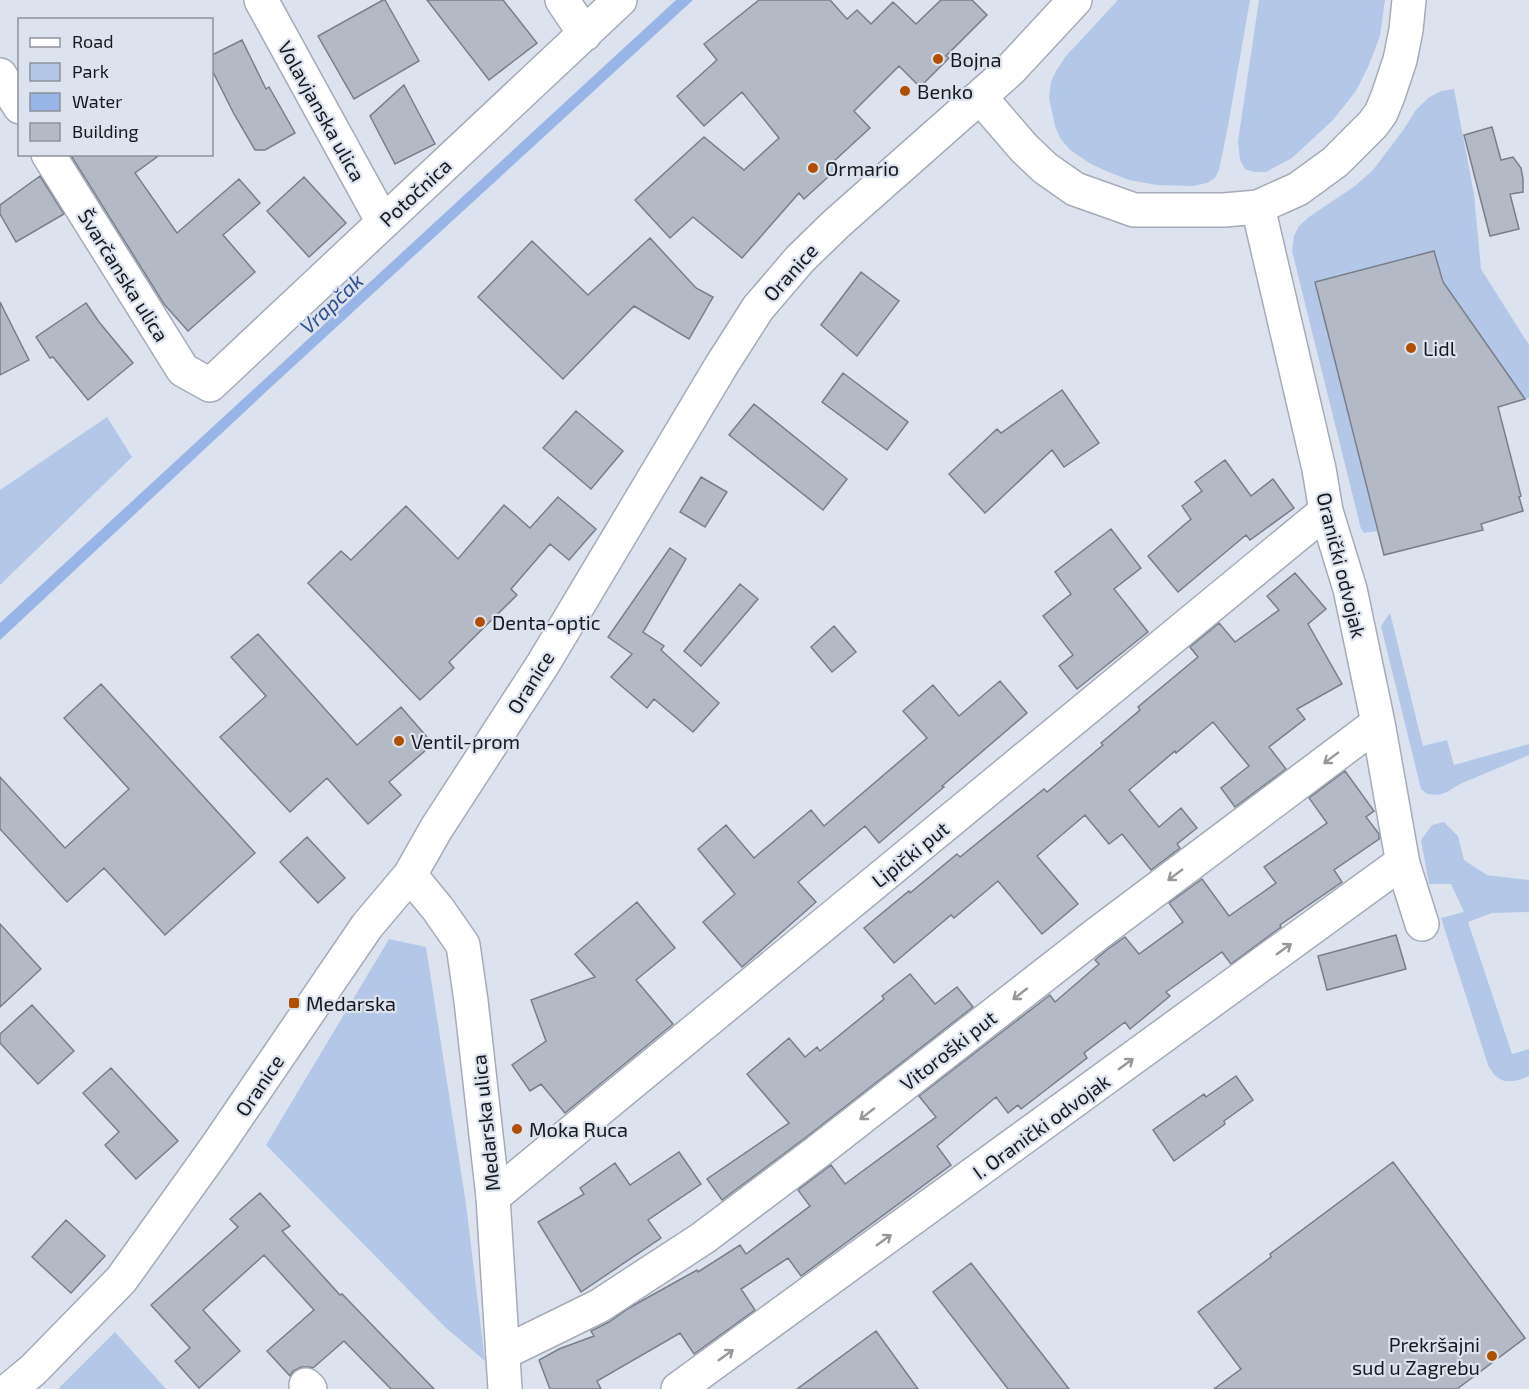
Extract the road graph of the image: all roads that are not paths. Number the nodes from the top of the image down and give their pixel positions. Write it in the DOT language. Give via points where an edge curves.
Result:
graph roads {
  1 [pos="261,0"];
  2 [pos="562,0"];
  3 [pos="620,0"];
  4 [pos="1075,0"];
  5 [pos="1409,0"];
  6 [pos="585,34"];
  7 [pos="0,75"];
  8 [pos="980,97"];
  9 [pos="18,104"];
  10 [pos="49,156"];
  11 [pos="1258,207"];
  12 [pos="383,222"];
  13 [pos="210,385"];
  14 [pos="1326,511"];
  15 [pos="1378,723"];
  16 [pos="1404,864"];
  17 [pos="410,875"];
  18 [pos="1422,924"];
  19 [pos="493,1197"];
  20 [pos="503,1353"];
  21 [pos="10,1389"];
  22 [pos="505,1389"];
  23 [pos="678,1389"];
  1 -- 12 [label="street, Volavjanska ulica"];
  2 -- 6 [label="street"];
  3 -- 6 [label="street, Potočnica"];
  4 -- 8 [label="street, Oranice"];
  5 -- 11 [label="street" via="1400,60 1373,124 1335,162 1298,189"];
  6 -- 12 [label="street, Potočnica"];
  7 -- 9 [label="street"];
  8 -- 11 [label="street" via="1024,148 1075,189 1134,210"];
  8 -- 17 [label="street, Oranice" via="836,224 758,308"];
  10 -- 13 [label="street, Švarčanska ulica" via="183,370"];
  11 -- 14 [label="street, Oranički odvojak"];
  12 -- 13 [label="street, Potočnica"];
  14 -- 15 [label="street, Oranički odvojak" via="1350,589"];
  14 -- 19 [label="street, Lipički put"];
  15 -- 16 [label="street, Oranički odvojak"];
  15 -- 20 [label="street, Vitoroški put, one-way" via="703,1238 599,1306"];
  16 -- 18 [label="street, Oranički odvojak"];
  23 -- 16 [label="street, I. Oranički odvojak, one-way"];
  17 -- 19 [label="street, Medarska ulica" via="463,945"];
  17 -- 21 [label="street, Oranice" via="367,926 121,1280"];
  19 -- 20 [label="street, Medarska ulica"];
  20 -- 22 [label="street, Medarska ulica"];
}
